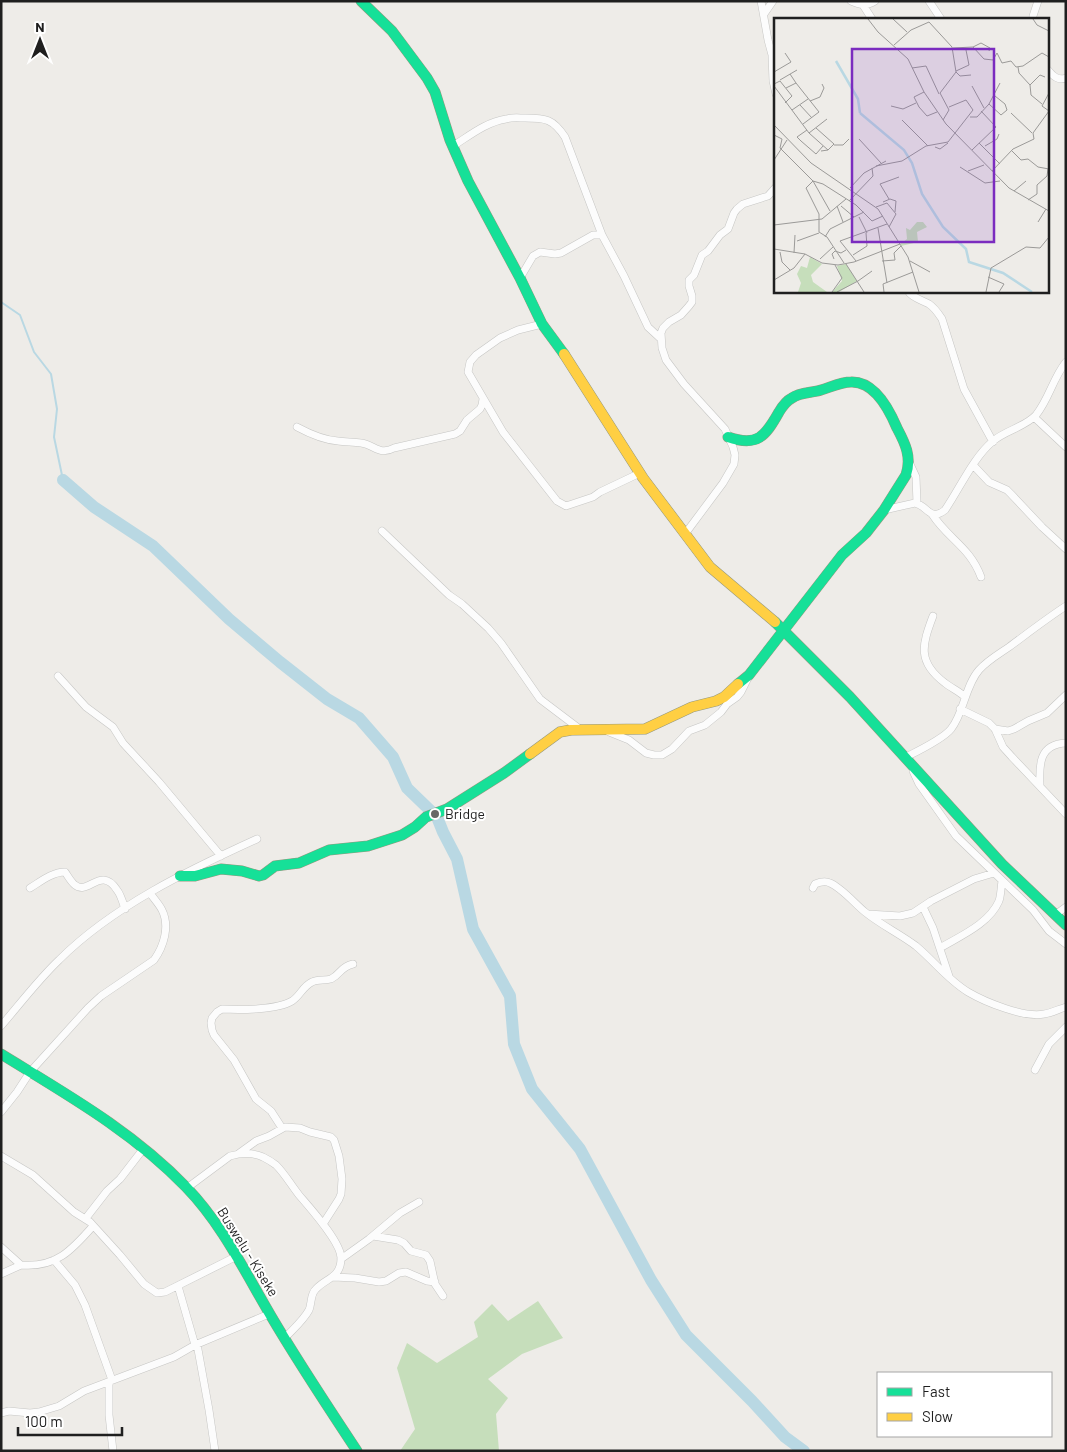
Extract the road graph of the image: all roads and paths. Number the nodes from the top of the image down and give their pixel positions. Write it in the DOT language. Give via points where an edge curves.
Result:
graph roads {
  1 [pos="361,1"];
  2 [pos="761,1"];
  3 [pos="774,1"];
  4 [pos="851,1"];
  5 [pos="875,1"];
  6 [pos="929,1"];
  7 [pos="1038,1"];
  8 [pos="863,5"];
  9 [pos="764,14"];
  10 [pos="1033,16"];
  11 [pos="871,18"];
  12 [pos="940,18"];
  13 [pos="1050,72"];
  14 [pos="1066,78"];
  15 [pos="774,85"];
  16 [pos="453,146"];
  17 [pos="774,189"];
  18 [pos="602,235"];
  19 [pos="520,278"];
  20 [pos="908,292"];
  21 [pos="542,324"];
  22 [pos="661,339"];
  23 [pos="1066,362"];
  24 [pos="483,398"];
  25 [pos="1034,417"];
  26 [pos="297,427"];
  27 [pos="728,437"];
  28 [pos="993,442"];
  29 [pos="1066,447"];
  30 [pos="910,462"];
  31 [pos="973,466"];
  32 [pos="640,473"];
  33 [pos="916,503"];
  34 [pos="884,510"];
  35 [pos="932,514"];
  36 [pos="382,531"];
  37 [pos="685,534"];
  38 [pos="1066,549"];
  39 [pos="981,577"];
  40 [pos="1066,606"];
  41 [pos="933,616"];
  42 [pos="784,631"];
  43 [pos="749,675"];
  44 [pos="58,676"];
  45 [pos="1066,695"];
  46 [pos="965,697"];
  47 [pos="960,709"];
  48 [pos="602,729"];
  49 [pos="995,729"];
  50 [pos="581,730"];
  51 [pos="1066,743"];
  52 [pos="906,757"];
  53 [pos="914,767"];
  54 [pos="1040,786"];
  55 [pos="1065,813"];
  56 [pos="257,839"];
  57 [pos="221,856"];
  58 [pos="994,873"];
  59 [pos="180,876"];
  60 [pos="1002,881"];
  61 [pos="30,888"];
  62 [pos="813,888"];
  63 [pos="150,893"];
  64 [pos="923,907"];
  65 [pos="1066,907"];
  66 [pos="125,909"];
  67 [pos="867,914"];
  68 [pos="1055,915"];
  69 [pos="1066,925"];
  70 [pos="1066,944"];
  71 [pos="940,948"];
  72 [pos="353,964"];
  73 [pos="949,977"];
  74 [pos="1066,1007"];
  75 [pos="1,1026"];
  76 [pos="1066,1027"];
  77 [pos="1,1054"];
  78 [pos="1035,1070"];
  79 [pos="30,1072"];
  80 [pos="1,1112"];
  81 [pos="282,1128"];
  82 [pos="144,1148"];
  83 [pos="238,1154"];
  84 [pos="1,1156"];
  85 [pos="187,1188"];
  86 [pos="420,1202"];
  87 [pos="86,1218"];
  88 [pos="322,1224"];
  89 [pos="93,1226"];
  90 [pos="373,1236"];
  91 [pos="1,1247"];
  92 [pos="237,1256"];
  93 [pos="341,1258"];
  94 [pos="54,1260"];
  95 [pos="21,1265"];
  96 [pos="1,1274"];
  97 [pos="333,1277"];
  98 [pos="435,1282"];
  99 [pos="178,1286"];
  100 [pos="443,1296"];
  101 [pos="269,1314"];
  102 [pos="284,1339"];
  103 [pos="196,1344"];
  104 [pos="111,1381"];
  105 [pos="1,1413"];
  106 [pos="113,1451"];
  107 [pos="215,1451"];
  108 [pos="357,1451"];
  1 -- 16 [label="street" via="392,31 427,78"];
  2 -- 9 [label="street"];
  3 -- 9 [label="street"];
  4 -- 8 [label="street"];
  5 -- 8 [label="street"];
  6 -- 12 [label="street"];
  7 -- 10 [label="street"];
  8 -- 11 [label="street"];
  9 -- 15 [label="street"];
  13 -- 14 [label="street" via="1058,79"];
  16 -- 18 [label="street" via="489,124 506,118 550,120 565,136"];
  16 -- 19 [label="street"];
  17 -- 22 [label="street" via="768,196 743,204 734,213 728,229 702,255 689,280 692,302 663,328"];
  18 -- 19 [label="street" via="589,236 561,253 540,252 533,256"];
  18 -- 22 [label="street" via="648,327"];
  19 -- 21 [label="street"];
  20 -- 28 [label="street" via="930,305 942,319 964,389"];
  21 -- 24 [label="street" via="500,338 470,362 468,372"];
  21 -- 32 [label="street"];
  22 -- 27 [label="street" via="666,360 673,371 725,429"];
  23 -- 25 [label="street"];
  24 -- 26 [label="street" via="480,410 455,434 389,451 382,452 363,443 321,438"];
  24 -- 32 [label="street" via="504,432 560,504 570,506"];
  25 -- 28 [label="street"];
  25 -- 29 [label="street"];
  27 -- 30 [label="street" via="739,442 757,439 765,434 793,397 840,384 862,382 889,410"];
  27 -- 37 [label="street" via="735,455 734,464"];
  28 -- 31 [label="street"];
  30 -- 33 [label="street" via="916,477"];
  30 -- 34 [label="street" via="906,475"];
  31 -- 35 [label="street" via="945,510"];
  31 -- 38 [label="street" via="989,482 1012,494"];
  32 -- 37 [label="street"];
  33 -- 34 [label="street"];
  33 -- 35 [label="street"];
  34 -- 42 [label="street" via="866,533 842,555"];
  35 -- 39 [label="street" via="969,554"];
  36 -- 50 [label="street" via="488,628 540,699"];
  37 -- 42 [label="street" via="710,567"];
  40 -- 46 [label="street" via="996,655 979,671"];
  41 -- 46 [label="street" via="923,653 938,677"];
  42 -- 43 [label="street"];
  42 -- 52 [label="street"];
  43 -- 48 [label="street" via="724,697 692,707 645,729"];
  43 -- 48 [label="street" via="741,692 721,712 690,731 662,755 646,753"];
  44 -- 57 [label="street" via="86,707 113,727 123,743"];
  45 -- 49 [label="street" via="1048,713 1014,730"];
  46 -- 47 [label="street"];
  47 -- 49 [label="street"];
  47 -- 52 [label="street" via="948,732"];
  48 -- 50 [label="street"];
  49 -- 54 [label="street" via="1003,747"];
  50 -- 59 [label="street" via="560,732 504,773 447,809 426,817 402,835 368,846 329,850 299,863 275,866 259,876 221,869 195,876"];
  51 -- 54 [label="street" via="1044,753 1039,766"];
  52 -- 53 [label="street"];
  53 -- 58 [label="street" via="919,784 956,836"];
  53 -- 68 [label="street" via="1002,864"];
  54 -- 55 [label="street"];
  56 -- 57 [label="street"];
  57 -- 59 [label="street"];
  58 -- 60 [label="street"];
  58 -- 64 [label="street" via="974,879"];
  59 -- 63 [label="street"];
  60 -- 70 [label="street" via="1033,910 1049,931"];
  60 -- 71 [label="street" via="999,900 990,914"];
  61 -- 66 [label="street" via="60,872 65,872 79,888 106,880 118,890"];
  62 -- 67 [label="street" via="821,882 830,883"];
  63 -- 66 [label="street"];
  63 -- 79 [label="street" via="164,916 166,933 160,952 154,960 88,1008"];
  64 -- 67 [label="street" via="900,916"];
  64 -- 71 [label="street"];
  65 -- 68 [label="street"];
  66 -- 75 [label="street" via="90,932 58,960"];
  67 -- 73 [label="street" via="917,947"];
  68 -- 69 [label="street"];
  71 -- 73 [label="street"];
  72 -- 81 [label="street" via="342,968 333,978 312,982 286,1004 274,1008 222,1009 212,1018 214,1035 234,1060 256,1099 271,1111"];
  73 -- 74 [label="street" via="982,999 1022,1013 1043,1014"];
  76 -- 78 [label="street" via="1049,1044"];
  77 -- 79 [label="street, Buswelu - Kiseke"];
  79 -- 80 [label="street"];
  79 -- 82 [label="street, Buswelu - Kiseke" via="89,1108"];
  81 -- 83 [label="street"];
  81 -- 88 [label="street" via="292,1127 331,1137 336,1144 341,1194"];
  82 -- 85 [label="street, Buswelu - Kiseke"];
  82 -- 87 [label="street"];
  83 -- 85 [label="street" via="222,1160"];
  83 -- 88 [label="street" via="264,1157 275,1164"];
  84 -- 87 [label="street" via="33,1175 74,1212"];
  85 -- 92 [label="street, Buswelu - Kiseke"];
  86 -- 90 [label="street" via="400,1213"];
  87 -- 89 [label="street"];
  88 -- 93 [label="street" via="340,1250"];
  89 -- 94 [label="street" via="82,1240"];
  89 -- 99 [label="street" via="144,1284 156,1293"];
  90 -- 93 [label="street"];
  90 -- 98 [label="street" via="398,1240 411,1251 426,1256"];
  91 -- 95 [label="street"];
  92 -- 99 [label="street"];
  92 -- 101 [label="street, Buswelu - Kiseke"];
  93 -- 97 [label="street"];
  94 -- 95 [label="street" via="40,1265"];
  94 -- 104 [label="street" via="76,1285"];
  95 -- 96 [label="street"];
  97 -- 98 [label="street" via="379,1282 406,1272"];
  97 -- 102 [label="street" via="315,1289 307,1313"];
  98 -- 100 [label="street"];
  99 -- 103 [label="street"];
  101 -- 102 [label="street, Buswelu - Kiseke"];
  101 -- 103 [label="street"];
  102 -- 108 [label="street, Buswelu - Kiseke"];
  103 -- 104 [label="street" via="174,1357"];
  103 -- 107 [label="street"];
  104 -- 105 [label="street" via="39,1412"];
  104 -- 106 [label="street" via="109,1416"];
}
